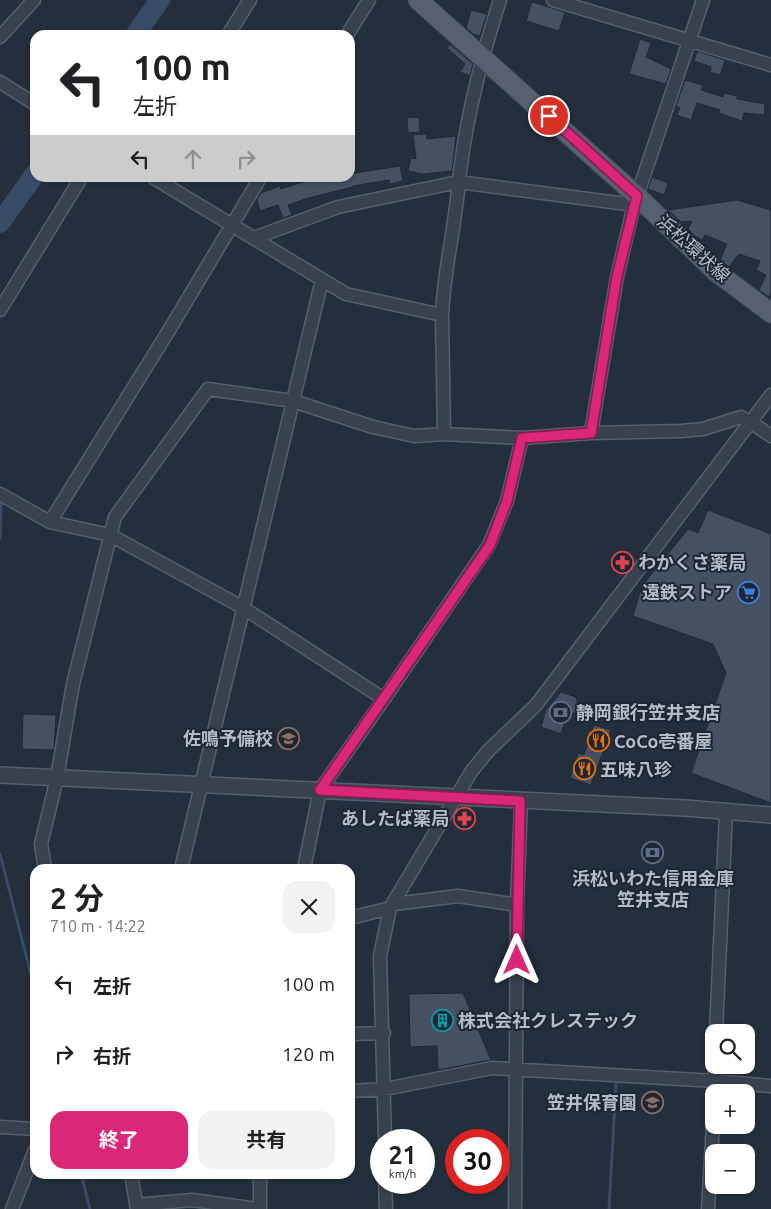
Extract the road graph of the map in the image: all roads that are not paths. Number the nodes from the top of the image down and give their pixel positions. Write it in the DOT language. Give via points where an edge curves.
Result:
graph roads {
  1 [pos="34,0"];
  2 [pos="250,0"];
  3 [pos="368,0"];
  4 [pos="418,0"];
  5 [pos="500,0"];
  6 [pos="553,0"];
  7 [pos="703,0"];
  8 [pos="231,30"];
  9 [pos="350,30"];
  10 [pos="0,37"];
  11 [pos="690,40"];
  12 [pos="482,57"];
  13 [pos="771,65"];
  14 [pos="0,82"];
  15 [pos="30,101"];
  16 [pos="79,182"];
  17 [pos="161,182"];
  18 [pos="258,182"];
  19 [pos="458,182"];
  20 [pos="636,200"];
  21 [pos="231,225"];
  22 [pos="254,238"];
  23 [pos="322,280"];
  24 [pos="0,310"];
  25 [pos="771,313"];
  26 [pos="442,315"];
  27 [pos="771,395"];
  28 [pos="293,401"];
  29 [pos="751,423"];
  30 [pos="591,433"];
  31 [pos="444,434"];
  32 [pos="771,436"];
  33 [pos="522,438"];
  34 [pos="0,494"];
  35 [pos="50,522"];
  36 [pos="110,535"];
  37 [pos="242,607"];
  38 [pos="384,699"];
  39 [pos="0,775"];
  40 [pos="56,778"];
  41 [pos="200,786"];
  42 [pos="320,790"];
  43 [pos="456,796"];
  44 [pos="520,801"];
  45 [pos="726,813"];
  46 [pos="771,815"];
  47 [pos="44,864"];
  48 [pos="181,864"];
  49 [pos="305,864"];
  50 [pos="517,905"];
  51 [pos="392,906"];
  52 [pos="355,917"];
  53 [pos="716,1024"];
  54 [pos="384,1033"];
  55 [pos="355,1034"];
  56 [pos="517,1068"];
  57 [pos="715,1077"];
  58 [pos="771,1086"];
  59 [pos="384,1089"];
  60 [pos="355,1091"];
  61 [pos="0,1127"];
  62 [pos="30,1129"];
  63 [pos="385,1129"];
  64 [pos="712,1134"];
  65 [pos="30,1163"];
  66 [pos="132,1179"];
  67 [pos="260,1179"];
  68 [pos="385,1194"];
  69 [pos="137,1207"];
  70 [pos="12,1209"];
  71 [pos="258,1209"];
  72 [pos="386,1209"];
  73 [pos="515,1209"];
  74 [pos="708,1209"];
  1 -- 10 [label="street"];
  2 -- 8 [label="street"];
  3 -- 9 [label="street"];
  4 -- 12 [label="main road, 浜松環状線"];
  5 -- 12 [label="street"];
  6 -- 11 [label="street"];
  7 -- 11 [label="street"];
  11 -- 13 [label="street"];
  11 -- 20 [label="street"];
  12 -- 19 [label="street"];
  12 -- 20 [label="main road, 浜松環状線"];
  14 -- 15 [label="street"];
  16 -- 24 [label="street"];
  17 -- 21 [label="street"];
  18 -- 21 [label="street"];
  19 -- 20 [label="street"];
  19 -- 22 [label="street" via="338,207"];
  19 -- 26 [label="street"];
  20 -- 25 [label="main road, 浜松環状線" via="715,271"];
  20 -- 30 [label="street" via="617,276"];
  21 -- 22 [label="street"];
  21 -- 35 [label="street"];
  22 -- 23 [label="street"];
  23 -- 26 [label="street" via="346,294"];
  23 -- 28 [label="street"];
  26 -- 31 [label="street"];
  27 -- 29 [label="street"];
  28 -- 31 [label="street" via="414,436"];
  28 -- 36 [label="street" via="208,389 116,517"];
  28 -- 37 [label="street"];
  29 -- 30 [label="street" via="741,417 703,429"];
  29 -- 32 [label="street"];
  29 -- 43 [label="street" via="536,705 488,750"];
  30 -- 33 [label="street"];
  31 -- 33 [label="street"];
  33 -- 38 [label="street" via="507,501 490,545"];
  34 -- 35 [label="street"];
  35 -- 36 [label="street"];
  36 -- 37 [label="street"];
  36 -- 40 [label="street" via="74,684"];
  37 -- 38 [label="street"];
  37 -- 41 [label="street"];
  38 -- 42 [label="street"];
  39 -- 40 [label="street"];
  40 -- 41 [label="street"];
  40 -- 47 [label="street" via="41,844"];
  41 -- 42 [label="street"];
  41 -- 48 [label="street"];
  42 -- 43 [label="street"];
  42 -- 49 [label="street"];
  43 -- 44 [label="street"];
  43 -- 51 [label="street"];
  44 -- 45 [label="street" via="685,808"];
  44 -- 50 [label="street"];
  45 -- 46 [label="street"];
  45 -- 53 [label="street"];
  50 -- 51 [label="street" via="458,896"];
  50 -- 56 [label="street"];
  51 -- 52 [label="street"];
  51 -- 54 [label="street" via="380,956"];
  54 -- 55 [label="street"];
  54 -- 59 [label="street"];
  56 -- 57 [label="street"];
  56 -- 59 [label="street" via="492,1068"];
  56 -- 73 [label="street"];
  57 -- 58 [label="street"];
  59 -- 60 [label="street"];
  59 -- 63 [label="street"];
  61 -- 62 [label="street"];
  64 -- 74 [label="street"];
  65 -- 70 [label="street"];
  66 -- 69 [label="street"];
  67 -- 71 [label="street"];
  68 -- 72 [label="street"];
  69 -- 71 [label="street" via="192,1200"];
}
